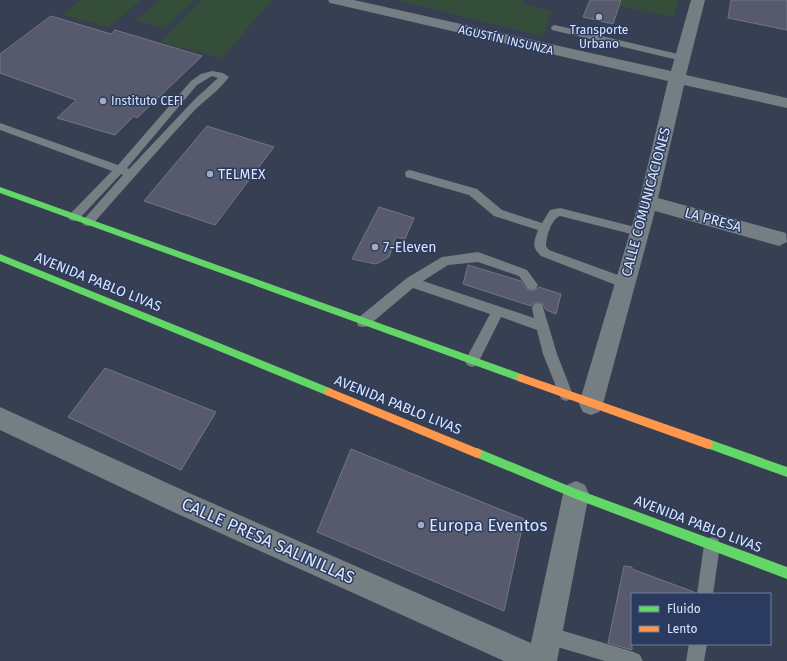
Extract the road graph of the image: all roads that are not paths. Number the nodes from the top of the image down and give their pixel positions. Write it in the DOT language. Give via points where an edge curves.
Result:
graph roads {
  1 [pos="335,0"];
  2 [pos="698,0"];
  3 [pos="555,28"];
  4 [pos="682,58"];
  5 [pos="677,78"];
  6 [pos="787,103"];
  7 [pos="0,126"];
  8 [pos="119,170"];
  9 [pos="130,174"];
  10 [pos="410,174"];
  11 [pos="0,190"];
  12 [pos="648,202"];
  13 [pos="74,217"];
  14 [pos="88,222"];
  15 [pos="545,228"];
  16 [pos="639,232"];
  17 [pos="779,238"];
  18 [pos="0,257"];
  19 [pos="411,282"];
  20 [pos="625,284"];
  21 [pos="532,285"];
  22 [pos="538,308"];
  23 [pos="498,311"];
  24 [pos="363,322"];
  25 [pos="543,326"];
  26 [pos="472,361"];
  27 [pos="566,395"];
  28 [pos="591,404"];
  29 [pos="0,418"];
  30 [pos="787,472"];
  31 [pos="576,494"];
  32 [pos="712,544"];
  33 [pos="787,573"];
  34 [pos="705,593"];
  35 [pos="698,645"];
  36 [pos="545,648"];
  37 [pos="538,661"];
  38 [pos="634,661"];
  39 [pos="695,661"];
  1 -- 5 [label="street, AGUSTÍN INSUNZA"];
  2 -- 4 [label="street, CALLE COMUNICACIONES"];
  3 -- 4 [label="lane"];
  4 -- 5 [label="street, CALLE COMUNICACIONES"];
  5 -- 6 [label="street, AGUSTÍN INSUNZA"];
  5 -- 12 [label="street, CALLE COMUNICACIONES"];
  7 -- 8 [label="lane"];
  8 -- 9 [label="lane"];
  8 -- 9 [label="lane" via="194,83 205,74 214,73 224,77"];
  8 -- 13 [label="lane"];
  9 -- 14 [label="lane"];
  10 -- 15 [label="lane" via="473,192 498,213"];
  11 -- 13 [label="main road"];
  12 -- 16 [label="street, CALLE COMUNICACIONES"];
  12 -- 17 [label="street, LA PRESA"];
  13 -- 14 [label="main road"];
  14 -- 24 [label="main road"];
  15 -- 16 [label="lane" via="550,217 560,212"];
  15 -- 20 [label="lane" via="540,248 545,253"];
  16 -- 20 [label="street, CALLE COMUNICACIONES"];
  18 -- 31 [label="main road, AVENIDA PABLO LIVAS"];
  19 -- 21 [label="lane" via="446,260 478,257 523,273"];
  19 -- 23 [label="lane"];
  19 -- 24 [label="lane"];
  20 -- 28 [label="street, CALLE COMUNICACIONES"];
  22 -- 25 [label="lane"];
  23 -- 25 [label="lane"];
  23 -- 26 [label="lane"];
  24 -- 26 [label="main road"];
  25 -- 27 [label="lane" via="550,354"];
  26 -- 27 [label="main road"];
  27 -- 28 [label="main road"];
  28 -- 30 [label="main road"];
  29 -- 37 [label="street, CALLE PRESA SALINILLAS" via="178,502"];
  31 -- 32 [label="main road, AVENIDA PABLO LIVAS"];
  31 -- 36 [label="street"];
  32 -- 33 [label="main road, AVENIDA PABLO LIVAS"];
  32 -- 34 [label="lane"];
  35 -- 39 [label="lane"];
  36 -- 38 [label="lane"];
}
